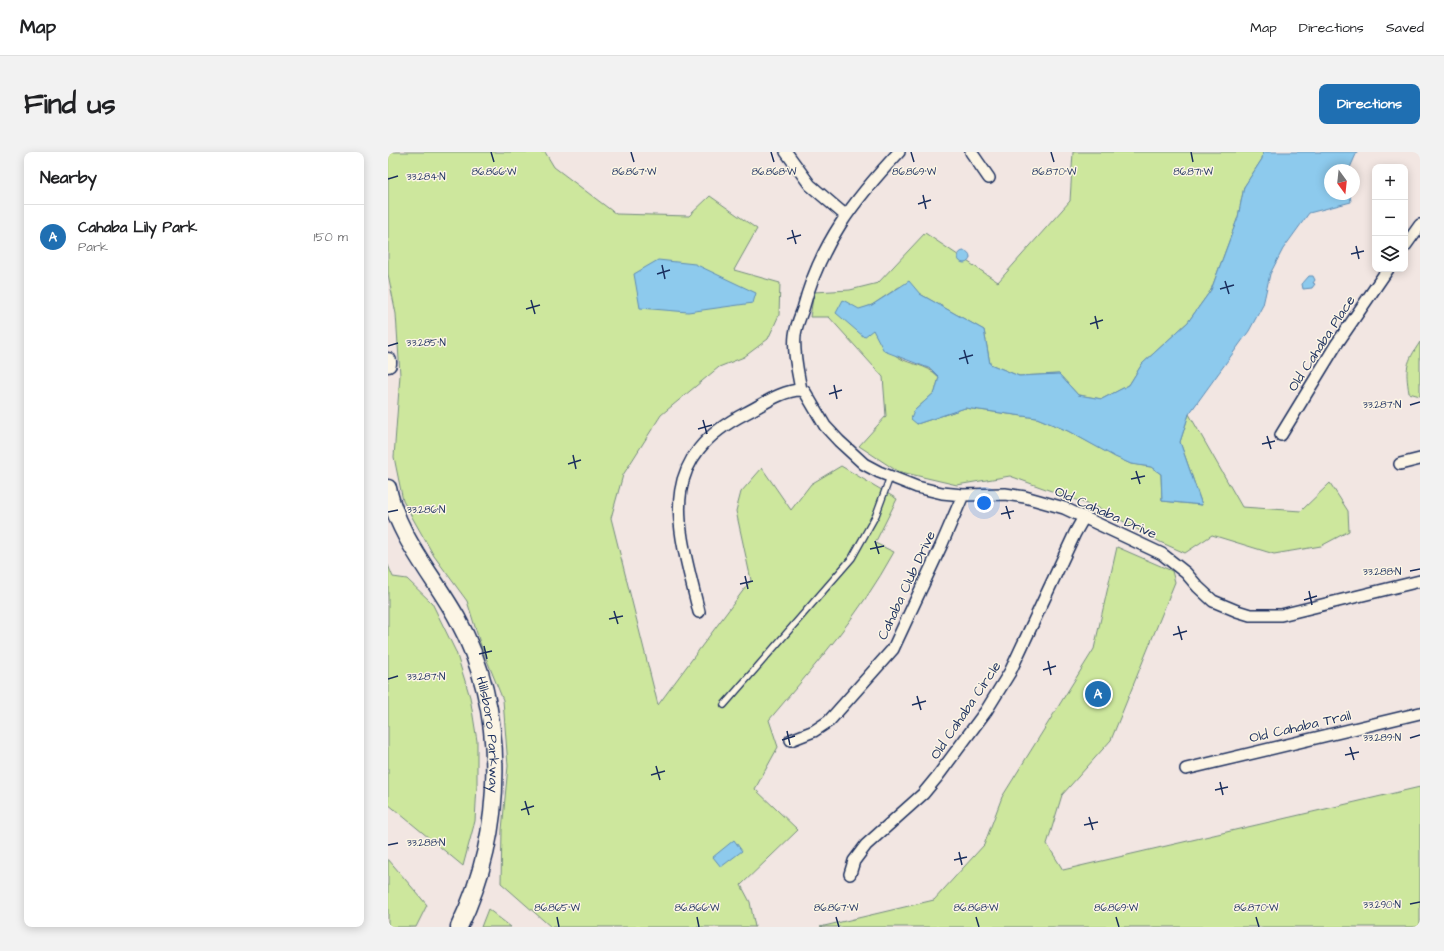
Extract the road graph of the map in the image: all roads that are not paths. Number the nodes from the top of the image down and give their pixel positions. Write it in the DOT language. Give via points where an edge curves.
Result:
graph roads {
  1 [pos="786,152"];
  2 [pos="899,152"];
  3 [pos="972,152"];
  4 [pos="989,178"];
  5 [pos="845,216"];
  6 [pos="1420,225"];
  7 [pos="1408,242"];
  8 [pos="1386,272"];
  9 [pos="388,360"];
  10 [pos="388,364"];
  11 [pos="801,390"];
  12 [pos="1281,436"];
  13 [pos="1420,459"];
  14 [pos="1400,464"];
  15 [pos="890,477"];
  16 [pos="388,488"];
  17 [pos="962,495"];
  18 [pos="1084,517"];
  19 [pos="1420,581"];
  20 [pos="699,612"];
  21 [pos="724,705"];
  22 [pos="1420,713"];
  23 [pos="791,740"];
  24 [pos="1186,769"];
  25 [pos="850,874"];
  26 [pos="459,927"];
  1 -- 5 [label="street" via="810,185"];
  2 -- 5 [label="street, Old Cahaba Drive" via="876,176"];
  3 -- 4 [label="street"];
  5 -- 11 [label="street, Old Cahaba Drive" via="815,271 795,334"];
  6 -- 7 [label="street"];
  8 -- 12 [label="street, Old Cahaba Place" via="1336,345"];
  9 -- 10 [label="street"];
  11 -- 15 [label="street, Old Cahaba Drive" via="805,392 825,426 850,452 864,464"];
  11 -- 20 [label="street" via="784,393 731,420 702,445 690,464 681,489 678,517"];
  13 -- 14 [label="street"];
  15 -- 17 [label="street, Old Cahaba Drive" via="936,492"];
  15 -- 21 [label="lane" via="876,515 852,558"];
  16 -- 26 [label="street, Hillsboro Parkway" via="409,541 466,636 487,702 494,755 491,821 476,887"];
  17 -- 18 [label="street, Old Cahaba Drive" via="1005,494 1025,497 1064,508"];
  17 -- 23 [label="street, Cahaba Club Drive" via="942,546 893,649 829,721 814,731"];
  18 -- 19 [label="street, Old Cahaba Drive" via="1162,554 1186,573 1213,601 1250,615 1281,615"];
  18 -- 25 [label="street, Old Cahaba Circle" via="1074,533 1000,690 923,794 858,854"];
  22 -- 24 [label="street, Old Cahaba Trail"];
}
